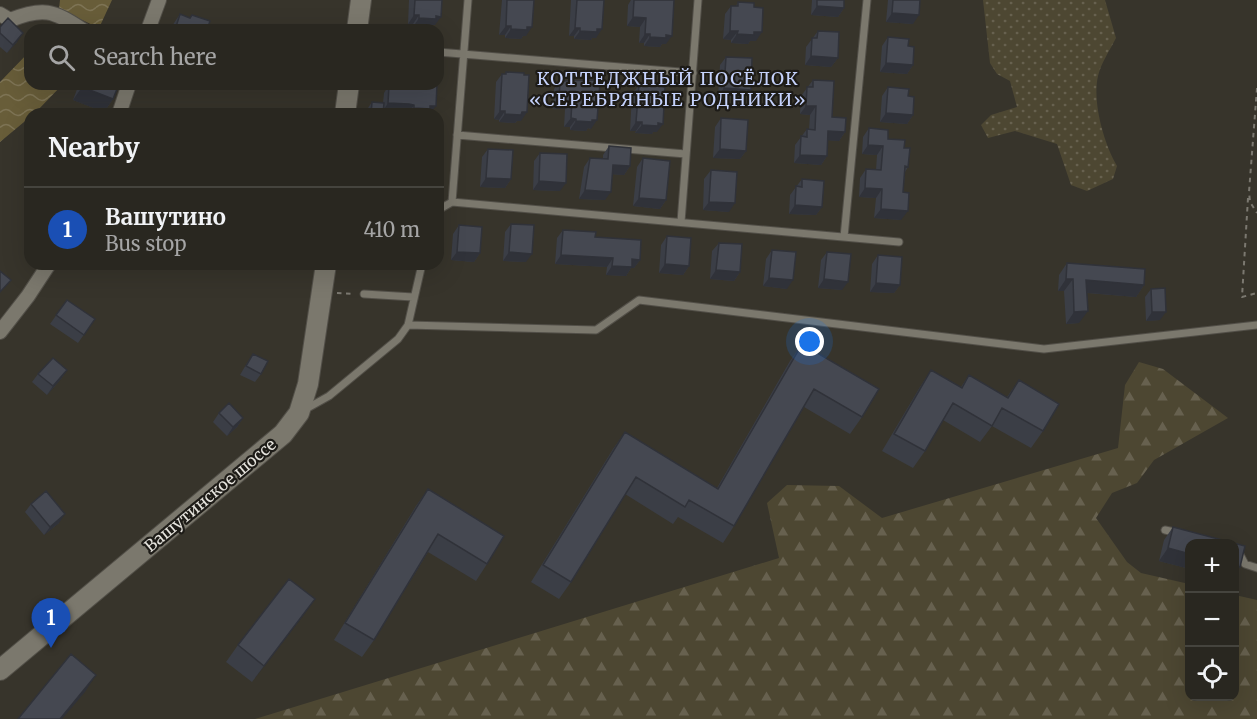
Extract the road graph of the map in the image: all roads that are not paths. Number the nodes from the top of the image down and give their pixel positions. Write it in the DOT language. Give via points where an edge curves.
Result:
graph roads {
  1 [pos="159,0"];
  2 [pos="361,0"];
  3 [pos="468,0"];
  4 [pos="698,0"];
  5 [pos="867,0"];
  6 [pos="0,14"];
  7 [pos="71,24"];
  8 [pos="150,24"];
  9 [pos="358,24"];
  10 [pos="444,52"];
  11 [pos="463,54"];
  12 [pos="693,73"];
  13 [pos="127,90"];
  14 [pos="348,90"];
  15 [pos="121,108"];
  16 [pos="346,108"];
  17 [pos="457,135"];
  18 [pos="686,154"];
  19 [pos="452,202"];
  20 [pos="444,207"];
  21 [pos="681,222"];
  22 [pos="844,237"];
  23 [pos="899,242"];
  24 [pos="45,270"];
  25 [pos="325,270"];
  26 [pos="420,270"];
  27 [pos="364,294"];
  28 [pos="413,297"];
  29 [pos="408,325"];
  30 [pos="1257,325"];
  31 [pos="0,332"];
  32 [pos="299,413"];
  33 [pos="1165,530"];
  34 [pos="1185,535"];
  35 [pos="1239,553"];
  36 [pos="1257,568"];
  37 [pos="0,670"];
  1 -- 8 [label="street"];
  2 -- 9 [label="street"];
  3 -- 11 [label="lane"];
  4 -- 12 [label="lane"];
  5 -- 22 [label="lane"];
  6 -- 7 [label="street" via="10,20 32,12 50,12"];
  10 -- 11 [label="lane"];
  11 -- 12 [label="lane"];
  11 -- 17 [label="lane"];
  12 -- 18 [label="lane"];
  13 -- 15 [label="street"];
  14 -- 16 [label="street"];
  17 -- 18 [label="lane"];
  17 -- 19 [label="lane"];
  18 -- 21 [label="lane"];
  19 -- 20 [label="lane"];
  19 -- 21 [label="lane"];
  21 -- 22 [label="lane"];
  22 -- 23 [label="lane"];
  24 -- 31 [label="street"];
  25 -- 32 [label="street, Вашутинское шоссе" via="308,384"];
  26 -- 28 [label="lane"];
  27 -- 28 [label="lane"];
  28 -- 29 [label="lane"];
  29 -- 30 [label="lane" via="596,330 639,300 1044,349"];
  29 -- 32 [label="lane" via="398,339 328,396"];
  32 -- 37 [label="street, Вашутинское шоссе" via="283,434"];
  33 -- 34 [label="lane"];
  35 -- 36 [label="lane" via="1245,564"];
}
